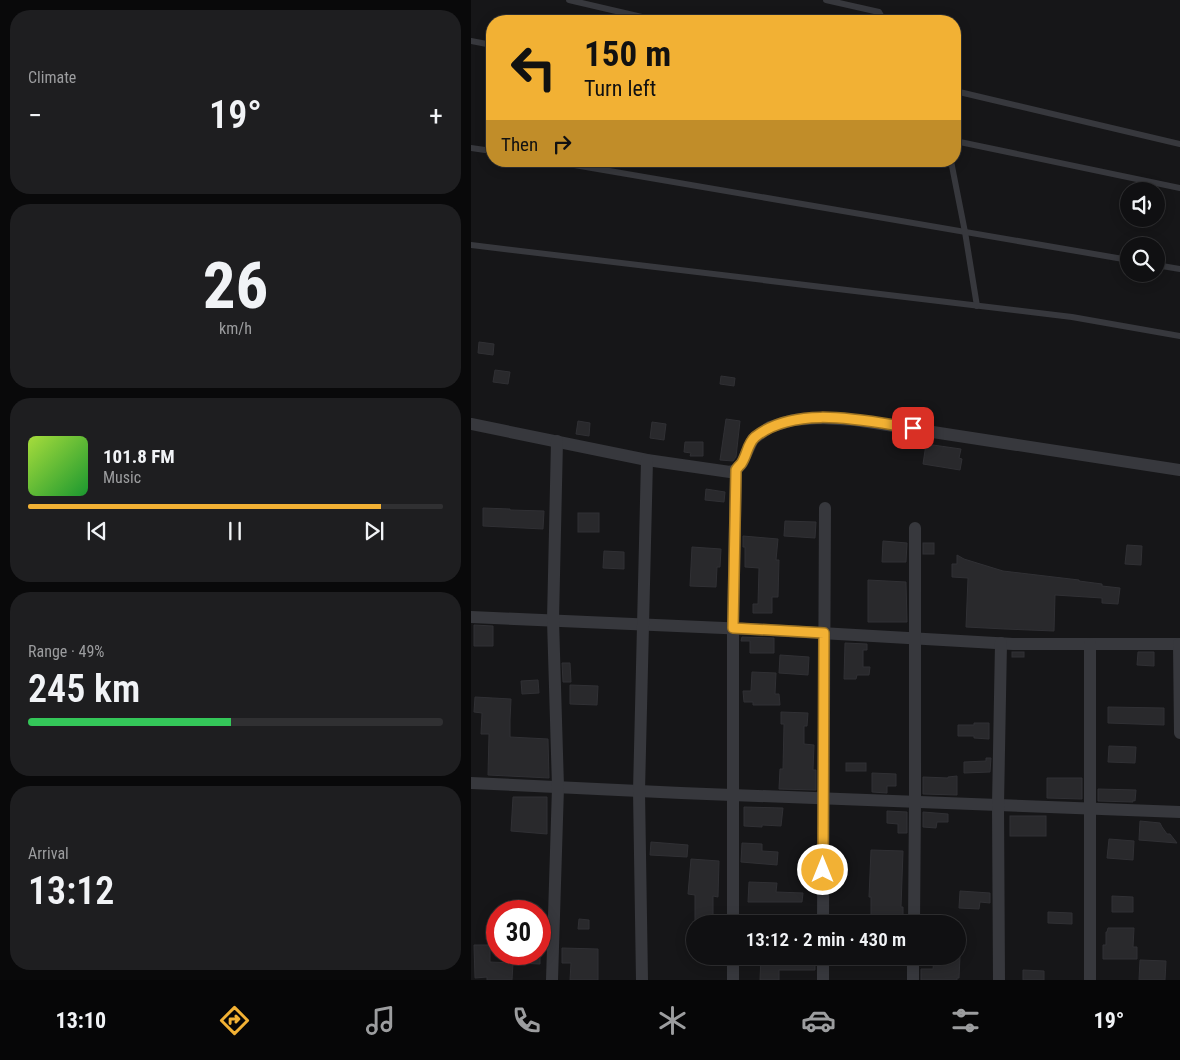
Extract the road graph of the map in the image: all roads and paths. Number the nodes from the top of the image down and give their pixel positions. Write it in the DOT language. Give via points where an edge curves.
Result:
graph roads {
  1 [pos="569,0"];
  2 [pos="826,0"];
  3 [pos="633,15"];
  4 [pos="881,15"];
  5 [pos="471,41"];
  6 [pos="486,45"];
  7 [pos="961,92"];
  8 [pos="961,142"];
  9 [pos="1180,144"];
  10 [pos="471,148"];
  11 [pos="486,150"];
  12 [pos="586,167"];
  13 [pos="952,167"];
  14 [pos="1180,188"];
  15 [pos="965,232"];
  16 [pos="471,245"];
  17 [pos="1120,258"];
  18 [pos="1165,266"];
  19 [pos="1180,269"];
  20 [pos="977,306"];
  21 [pos="1180,336"];
  22 [pos="471,424"];
  23 [pos="557,441"];
  24 [pos="647,460"];
  25 [pos="736,470"];
  26 [pos="1180,470"];
  27 [pos="825,508"];
  28 [pos="915,528"];
  29 [pos="471,617"];
  30 [pos="553,620"];
  31 [pos="644,624"];
  32 [pos="733,628"];
  33 [pos="824,633"];
  34 [pos="915,638"];
  35 [pos="1001,644"];
  36 [pos="1090,644"];
  37 [pos="1179,644"];
  38 [pos="1180,733"];
  39 [pos="471,783"];
  40 [pos="558,787"];
  41 [pos="639,791"];
  42 [pos="732,795"];
  43 [pos="823,799"];
  44 [pos="915,802"];
  45 [pos="998,805"];
  46 [pos="1089,809"];
  47 [pos="1180,812"];
  48 [pos="733,915"];
  49 [pos="823,915"];
  50 [pos="914,915"];
  51 [pos="733,965"];
  52 [pos="823,965"];
  53 [pos="913,965"];
  54 [pos="552,980"];
  55 [pos="642,980"];
  56 [pos="733,980"];
  57 [pos="823,980"];
  58 [pos="913,980"];
  59 [pos="999,980"];
  60 [pos="1090,980"];
  1 -- 3 [label="lane"];
  2 -- 4 [label="lane"];
  5 -- 6 [label="lane"];
  7 -- 9 [label="lane"];
  8 -- 14 [label="lane"];
  10 -- 11 [label="lane"];
  12 -- 15 [label="lane"];
  13 -- 15 [label="lane"];
  15 -- 17 [label="lane"];
  15 -- 20 [label="lane"];
  16 -- 20 [label="lane"];
  18 -- 19 [label="lane"];
  20 -- 21 [label="lane" via="1072,317"];
  22 -- 23 [label="street"];
  23 -- 24 [label="street"];
  23 -- 30 [label="street"];
  24 -- 25 [label="street" via="730,472"];
  24 -- 31 [label="street"];
  25 -- 26 [label="street" via="753,439 770,427 793,420 820,418 855,420"];
  25 -- 32 [label="street"];
  27 -- 33 [label="street"];
  28 -- 34 [label="street"];
  29 -- 30 [label="street"];
  30 -- 31 [label="street"];
  30 -- 40 [label="street"];
  31 -- 32 [label="street"];
  31 -- 41 [label="street"];
  32 -- 33 [label="street"];
  32 -- 42 [label="street"];
  33 -- 34 [label="street"];
  33 -- 43 [label="street"];
  34 -- 35 [label="street"];
  34 -- 44 [label="street"];
  35 -- 36 [label="street"];
  35 -- 45 [label="street"];
  36 -- 37 [label="street"];
  36 -- 46 [label="street"];
  37 -- 38 [label="street"];
  39 -- 40 [label="street"];
  40 -- 41 [label="street"];
  40 -- 54 [label="street"];
  41 -- 42 [label="street"];
  41 -- 55 [label="street"];
  42 -- 43 [label="street"];
  42 -- 48 [label="street"];
  43 -- 44 [label="street"];
  43 -- 49 [label="street"];
  44 -- 45 [label="street"];
  44 -- 50 [label="street"];
  45 -- 46 [label="street"];
  45 -- 59 [label="street"];
  46 -- 47 [label="street"];
  46 -- 60 [label="street"];
  51 -- 56 [label="street"];
  52 -- 57 [label="street"];
  53 -- 58 [label="street"];
}
